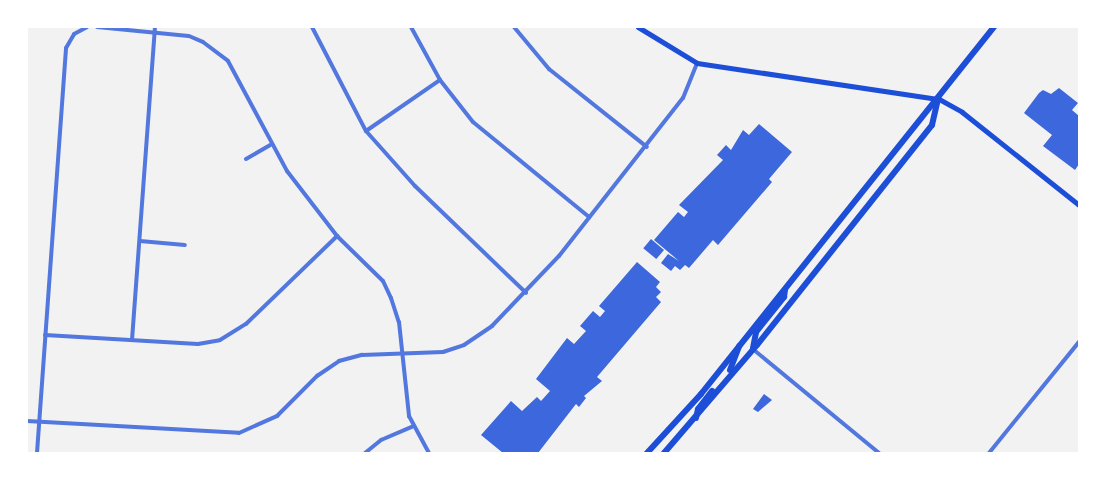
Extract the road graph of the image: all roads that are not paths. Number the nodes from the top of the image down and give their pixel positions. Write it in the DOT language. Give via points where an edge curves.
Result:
graph roads {
  1 [pos="87,27"];
  2 [pos="97,27"];
  3 [pos="155,27"];
  4 [pos="312,27"];
  5 [pos="411,27"];
  6 [pos="514,27"];
  7 [pos="638,27"];
  8 [pos="994,27"];
  9 [pos="154,34"];
  10 [pos="697,63"];
  11 [pos="440,80"];
  12 [pos="939,99"];
  13 [pos="366,131"];
  14 [pos="270,145"];
  15 [pos="647,147"];
  16 [pos="246,159"];
  17 [pos="1079,205"];
  18 [pos="589,217"];
  19 [pos="337,236"];
  20 [pos="140,241"];
  21 [pos="185,245"];
  22 [pos="785,289"];
  23 [pos="526,293"];
  24 [pos="45,335"];
  25 [pos="132,341"];
  26 [pos="1079,342"];
  27 [pos="740,344"];
  28 [pos="753,349"];
  29 [pos="403,356"];
  30 [pos="696,418"];
  31 [pos="27,421"];
  32 [pos="39,421"];
  33 [pos="412,428"];
  34 [pos="37,453"];
  35 [pos="365,453"];
  36 [pos="429,453"];
  37 [pos="647,453"];
  38 [pos="664,453"];
  39 [pos="879,453"];
  40 [pos="989,453"];
  1 -- 24 [label="street" via="74,34 66,48"];
  2 -- 9 [label="street"];
  3 -- 9 [label="street"];
  4 -- 13 [label="street"];
  5 -- 11 [label="street"];
  6 -- 15 [label="street" via="549,69"];
  7 -- 10 [label="main road"];
  8 -- 12 [label="highway"];
  9 -- 14 [label="street" via="189,36 228,61"];
  9 -- 20 [label="street"];
  10 -- 12 [label="main road"];
  10 -- 15 [label="street" via="683,98"];
  11 -- 13 [label="street"];
  11 -- 18 [label="street" via="473,122"];
  12 -- 17 [label="main road" via="962,112"];
  12 -- 22 [label="highway"];
  12 -- 28 [label="highway" via="932,125"];
  13 -- 23 [label="street" via="416,186"];
  14 -- 16 [label="street"];
  14 -- 19 [label="street"];
  15 -- 18 [label="street"];
  18 -- 23 [label="street"];
  19 -- 25 [label="street" via="246,324 228,336 198,344"];
  19 -- 29 [label="street" via="382,281 397,312"];
  20 -- 21 [label="street"];
  20 -- 25 [label="street"];
  22 -- 27 [label="highway"];
  22 -- 28 [label="highway" via="784,297 756,332"];
  23 -- 29 [label="street" via="481,335 464,345 444,352"];
  24 -- 25 [label="street"];
  24 -- 32 [label="street"];
  26 -- 40 [label="street"];
  27 -- 30 [label="highway" via="736,362 698,409"];
  27 -- 37 [label="highway"];
  28 -- 30 [label="highway"];
  28 -- 39 [label="street"];
  29 -- 32 [label="street" via="362,355 339,361 317,376 277,416 239,433"];
  29 -- 33 [label="street"];
  30 -- 38 [label="highway"];
  31 -- 32 [label="street"];
  32 -- 34 [label="street"];
  33 -- 35 [label="street" via="381,440"];
  33 -- 36 [label="street"];
}
